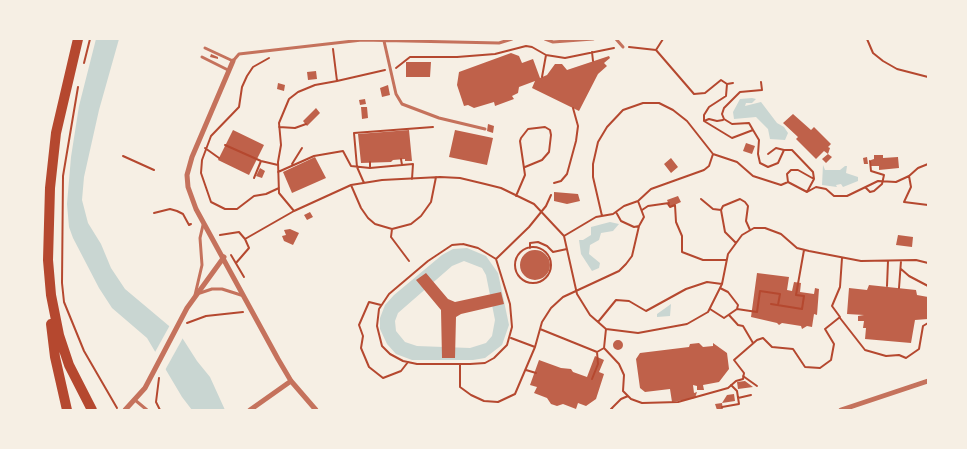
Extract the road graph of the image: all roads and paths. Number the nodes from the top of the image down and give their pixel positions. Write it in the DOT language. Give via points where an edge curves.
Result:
graph roads {
  1 [pos="78,39"];
  2 [pos="90,39"];
  3 [pos="512,39"];
  4 [pos="545,39"];
  5 [pos="593,39"];
  6 [pos="616,39"];
  7 [pos="663,39"];
  8 [pos="868,39"];
  9 [pos="384,41"];
  10 [pos="623,47"];
  11 [pos="205,48"];
  12 [pos="340,49"];
  13 [pos="656,50"];
  14 [pos="592,52"];
  15 [pos="546,55"];
  16 [pos="202,57"];
  17 [pos="275,57"];
  18 [pos="593,61"];
  19 [pos="232,62"];
  20 [pos="84,64"];
  21 [pos="395,68"];
  22 [pos="228,70"];
  23 [pos="385,70"];
  24 [pos="542,77"];
  25 [pos="928,77"];
  26 [pos="79,81"];
  27 [pos="336,81"];
  28 [pos="761,82"];
  29 [pos="733,83"];
  30 [pos="728,84"];
  31 [pos="573,108"];
  32 [pos="724,120"];
  33 [pos="704,121"];
  34 [pos="306,124"];
  35 [pos="279,127"];
  36 [pos="433,127"];
  37 [pos="485,129"];
  38 [pos="754,130"];
  39 [pos="225,145"];
  40 [pos="206,148"];
  41 [pos="302,148"];
  42 [pos="784,150"];
  43 [pos="713,154"];
  44 [pos="768,154"];
  45 [pos="123,156"];
  46 [pos="219,158"];
  47 [pos="401,159"];
  48 [pos="261,161"];
  49 [pos="870,161"];
  50 [pos="370,162"];
  51 [pos="928,164"];
  52 [pos="278,165"];
  53 [pos="402,165"];
  54 [pos="290,166"];
  55 [pos="357,167"];
  56 [pos="526,167"];
  57 [pos="370,168"];
  58 [pos="154,170"];
  59 [pos="278,172"];
  60 [pos="909,176"];
  61 [pos="436,177"];
  62 [pos="254,178"];
  63 [pos="412,178"];
  64 [pos="814,180"];
  65 [pos="882,181"];
  66 [pos="788,182"];
  67 [pos="364,183"];
  68 [pos="554,183"];
  69 [pos="351,185"];
  70 [pos="865,187"];
  71 [pos="279,188"];
  72 [pos="807,192"];
  73 [pos="551,195"];
  74 [pos="516,196"];
  75 [pos="701,199"];
  76 [pos="638,202"];
  77 [pos="928,205"];
  78 [pos="642,210"];
  79 [pos="720,210"];
  80 [pos="294,211"];
  81 [pos="542,212"];
  82 [pos="616,212"];
  83 [pos="154,213"];
  84 [pos="602,216"];
  85 [pos="204,223"];
  86 [pos="191,224"];
  87 [pos="639,226"];
  88 [pos="392,230"];
  89 [pos="750,230"];
  90 [pos="220,235"];
  91 [pos="564,236"];
  92 [pos="245,239"];
  93 [pos="736,243"];
  94 [pos="530,248"];
  95 [pos="567,249"];
  96 [pos="804,250"];
  97 [pos="224,257"];
  98 [pos="842,257"];
  99 [pos="496,259"];
  100 [pos="727,260"];
  101 [pos="408,261"];
  102 [pos="888,261"];
  103 [pos="901,261"];
  104 [pos="236,263"];
  105 [pos="928,263"];
  106 [pos="901,269"];
  107 [pos="722,284"];
  108 [pos="887,286"];
  109 [pos="928,286"];
  110 [pos="720,288"];
  111 [pos="899,288"];
  112 [pos="577,289"];
  113 [pos="51,295"];
  114 [pos="195,296"];
  115 [pos="246,297"];
  116 [pos="771,304"];
  117 [pos="778,305"];
  118 [pos="382,306"];
  119 [pos="710,309"];
  120 [pos="737,309"];
  121 [pos="247,311"];
  122 [pos="729,315"];
  123 [pos="840,318"];
  124 [pos="598,322"];
  125 [pos="187,323"];
  126 [pos="928,323"];
  127 [pos="540,329"];
  128 [pos="606,329"];
  129 [pos="511,338"];
  130 [pos="753,343"];
  131 [pos="535,348"];
  132 [pos="604,348"];
  133 [pos="597,352"];
  134 [pos="408,362"];
  135 [pos="460,364"];
  136 [pos="526,370"];
  137 [pos="161,371"];
  138 [pos="536,373"];
  139 [pos="743,376"];
  140 [pos="592,379"];
  141 [pos="291,381"];
  142 [pos="928,381"];
  143 [pos="731,385"];
  144 [pos="757,386"];
  145 [pos="751,395"];
  146 [pos="628,396"];
  147 [pos="738,398"];
  148 [pos="135,400"];
  149 [pos="722,407"];
  150 [pos="143,409"];
  151 [pos="67,410"];
  152 [pos="92,410"];
  153 [pos="118,410"];
  154 [pos="125,410"];
  155 [pos="147,410"];
  156 [pos="160,410"];
  157 [pos="250,410"];
  158 [pos="316,410"];
  159 [pos="613,410"];
  160 [pos="841,410"];
  1 -- 113 [label="main road" via="60,108 53,160 48,237"];
  2 -- 20 [label="path"];
  3 -- 9 [label="lane" via="500,43"];
  4 -- 5 [label="lane" via="553,42"];
  6 -- 10 [label="lane"];
  7 -- 13 [label="path"];
  8 -- 25 [label="path" via="873,53 897,70"];
  9 -- 19 [label="lane" via="362,40 239,54"];
  9 -- 37 [label="lane" via="391,77 402,104 439,118"];
  10 -- 13 [label="path"];
  10 -- 14 [label="path"];
  11 -- 19 [label="lane"];
  12 -- 27 [label="path" via="332,50"];
  13 -- 30 [label="path" via="694,94 705,93 721,80"];
  14 -- 15 [label="path" via="565,58"];
  14 -- 18 [label="path"];
  15 -- 21 [label="path" via="526,46 495,54 410,57"];
  15 -- 24 [label="path"];
  16 -- 22 [label="lane"];
  17 -- 40 [label="path" via="261,61 247,76 239,107 216,128"];
  19 -- 22 [label="street"];
  22 -- 85 [label="street" via="187,174 192,198"];
  23 -- 27 [label="path"];
  26 -- 153 [label="path" via="63,176 64,302 80,343"];
  27 -- 35 [label="path" via="315,85 289,99"];
  28 -- 32 [label="path" via="762,90 740,92 729,103 722,114"];
  29 -- 30 [label="path"];
  30 -- 33 [label="path" via="726,96 709,107"];
  31 -- 68 [label="path" via="578,126 576,141 567,174"];
  32 -- 33 [label="path"];
  32 -- 38 [label="path" via="732,124 749,123"];
  33 -- 38 [label="path" via="732,138"];
  34 -- 35 [label="path" via="295,128"];
  35 -- 52 [label="path" via="281,151"];
  36 -- 55 [label="path" via="354,132"];
  38 -- 42 [label="path" via="759,140 760,163 768,167 778,163"];
  39 -- 48 [label="path"];
  40 -- 46 [label="path"];
  40 -- 71 [label="path" via="200,173 214,205 237,209 254,196"];
  41 -- 54 [label="path"];
  42 -- 44 [label="path" via="776,148"];
  42 -- 64 [label="path" via="792,150 813,172"];
  43 -- 66 [label="path" via="737,162 753,176 781,185"];
  43 -- 76 [label="path" via="704,170 651,189"];
  43 -- 84 [label="path" via="687,121 659,103 643,103 623,110 598,142 593,164"];
  45 -- 58 [label="path"];
  47 -- 53 [label="path"];
  48 -- 52 [label="path"];
  48 -- 62 [label="path"];
  49 -- 65 [label="path" via="871,171 884,175"];
  50 -- 57 [label="path"];
  51 -- 60 [label="path"];
  52 -- 59 [label="path"];
  53 -- 57 [label="path"];
  53 -- 63 [label="path" via="413,164"];
  54 -- 55 [label="path" via="314,156 343,151 351,166"];
  54 -- 59 [label="path"];
  55 -- 57 [label="path"];
  55 -- 67 [label="path"];
  56 -- 56 [label="path" via="542,160 549,152 551,134 545,127 528,129 521,138"];
  56 -- 74 [label="path"];
  59 -- 71 [label="path"];
  60 -- 65 [label="path" via="896,182"];
  60 -- 77 [label="path" via="911,187 904,202"];
  61 -- 63 [label="path"];
  61 -- 74 [label="path" via="460,178 501,188"];
  61 -- 88 [label="path" via="431,202 421,216 412,224"];
  63 -- 67 [label="path"];
  64 -- 66 [label="path" via="798,170 791,170"];
  64 -- 72 [label="path"];
  65 -- 70 [label="path"];
  65 -- 70 [label="path" via="874,191 870,192"];
  66 -- 72 [label="path"];
  67 -- 69 [label="path"];
  69 -- 80 [label="path"];
  69 -- 88 [label="path" via="368,218"];
  70 -- 72 [label="path" via="847,196 834,196 826,189 816,187"];
  71 -- 80 [label="path" via="283,200"];
  73 -- 81 [label="path"];
  74 -- 81 [label="path" via="534,204"];
  75 -- 79 [label="path" via="713,209"];
  76 -- 78 [label="path"];
  76 -- 82 [label="path"];
  78 -- 87 [label="path" via="644,217"];
  78 -- 100 [label="path" via="648,206 675,206 682,252 703,260"];
  79 -- 89 [label="path" via="740,199 745,202"];
  79 -- 93 [label="path" via="725,232"];
  80 -- 92 [label="path"];
  81 -- 91 [label="path"];
  81 -- 99 [label="path"];
  82 -- 84 [label="path"];
  82 -- 87 [label="path" via="621,221"];
  83 -- 86 [label="path" via="170,209 182,214"];
  84 -- 91 [label="path" via="589,220"];
  85 -- 97 [label="street"];
  85 -- 114 [label="lane" via="200,238 202,266"];
  87 -- 112 [label="path" via="632,256 626,264 610,275"];
  88 -- 101 [label="path" via="391,237"];
  89 -- 93 [label="path"];
  89 -- 96 [label="path" via="765,228 781,234"];
  90 -- 92 [label="path" via="239,232"];
  91 -- 95 [label="path"];
  92 -- 104 [label="path" via="249,248"];
  93 -- 100 [label="path"];
  94 -- 94 [label="path" via="522,252 515,264 520,277 533,283 546,277 550,264 544,252"];
  94 -- 95 [label="path" via="530,242 538,242 553,252"];
  95 -- 112 [label="path"];
  96 -- 98 [label="path"];
  96 -- 117 [label="path" via="796,295 804,296 802,309"];
  97 -- 114 [label="street"];
  97 -- 115 [label="street"];
  98 -- 102 [label="path"];
  98 -- 123 [label="path" via="840,287 832,306"];
  99 -- 118 [label="path" via="478,248 452,245 389,294"];
  99 -- 129 [label="path" via="510,304"];
  100 -- 107 [label="path"];
  102 -- 103 [label="path"];
  102 -- 108 [label="path"];
  103 -- 105 [label="path"];
  103 -- 106 [label="path"];
  106 -- 109 [label="path"];
  106 -- 111 [label="path"];
  107 -- 110 [label="path"];
  107 -- 124 [label="path" via="707,282 686,288 646,311 629,301 616,300"];
  110 -- 119 [label="path"];
  110 -- 120 [label="path" via="728,292 738,305"];
  112 -- 124 [label="path" via="590,315"];
  112 -- 127 [label="path" via="551,308"];
  113 -- 151 [label="main road" via="53,344"];
  113 -- 152 [label="main road" via="63,348 76,382"];
  114 -- 115 [label="lane" via="205,290 218,289"];
  114 -- 148 [label="street" via="145,388"];
  115 -- 141 [label="street"];
  116 -- 117 [label="path"];
  117 -- 120 [label="path" via="780,294 760,291 757,312"];
  118 -- 134 [label="path" via="377,326 382,346 390,354"];
  118 -- 134 [label="path" via="369,302 359,325 363,336 360,348 369,366 382,378 402,371"];
  119 -- 122 [label="path" via="721,317"];
  119 -- 128 [label="path" via="687,324 654,332"];
  120 -- 122 [label="path"];
  121 -- 125 [label="path" via="206,316"];
  122 -- 130 [label="path" via="743,326"];
  123 -- 126 [label="path" via="865,350 906,358 919,349 923,326"];
  123 -- 130 [label="path" via="825,329 834,344 831,360 820,368 805,367 793,349 772,347 763,338"];
  124 -- 128 [label="path"];
  127 -- 131 [label="path"];
  127 -- 133 [label="path"];
  128 -- 132 [label="path"];
  129 -- 131 [label="path"];
  129 -- 135 [label="path" via="501,353 485,363"];
  130 -- 139 [label="path" via="734,360"];
  131 -- 136 [label="path"];
  132 -- 133 [label="path"];
  132 -- 146 [label="path" via="619,364 624,375 623,391"];
  133 -- 140 [label="path" via="598,364"];
  134 -- 135 [label="path"];
  135 -- 136 [label="path" via="460,387 484,401 498,402 515,394"];
  136 -- 138 [label="path"];
  137 -- 156 [label="path" via="156,402"];
  139 -- 143 [label="path"];
  139 -- 144 [label="path"];
  141 -- 157 [label="street"];
  141 -- 158 [label="street"];
  142 -- 160 [label="street"];
  143 -- 146 [label="path" via="709,395 678,402 642,403"];
  143 -- 147 [label="path"];
  145 -- 147 [label="path"];
  146 -- 159 [label="path" via="621,399"];
  147 -- 149 [label="path" via="739,404"];
  148 -- 150 [label="lane"];
  148 -- 154 [label="street"];
  150 -- 155 [label="lane"];
}
